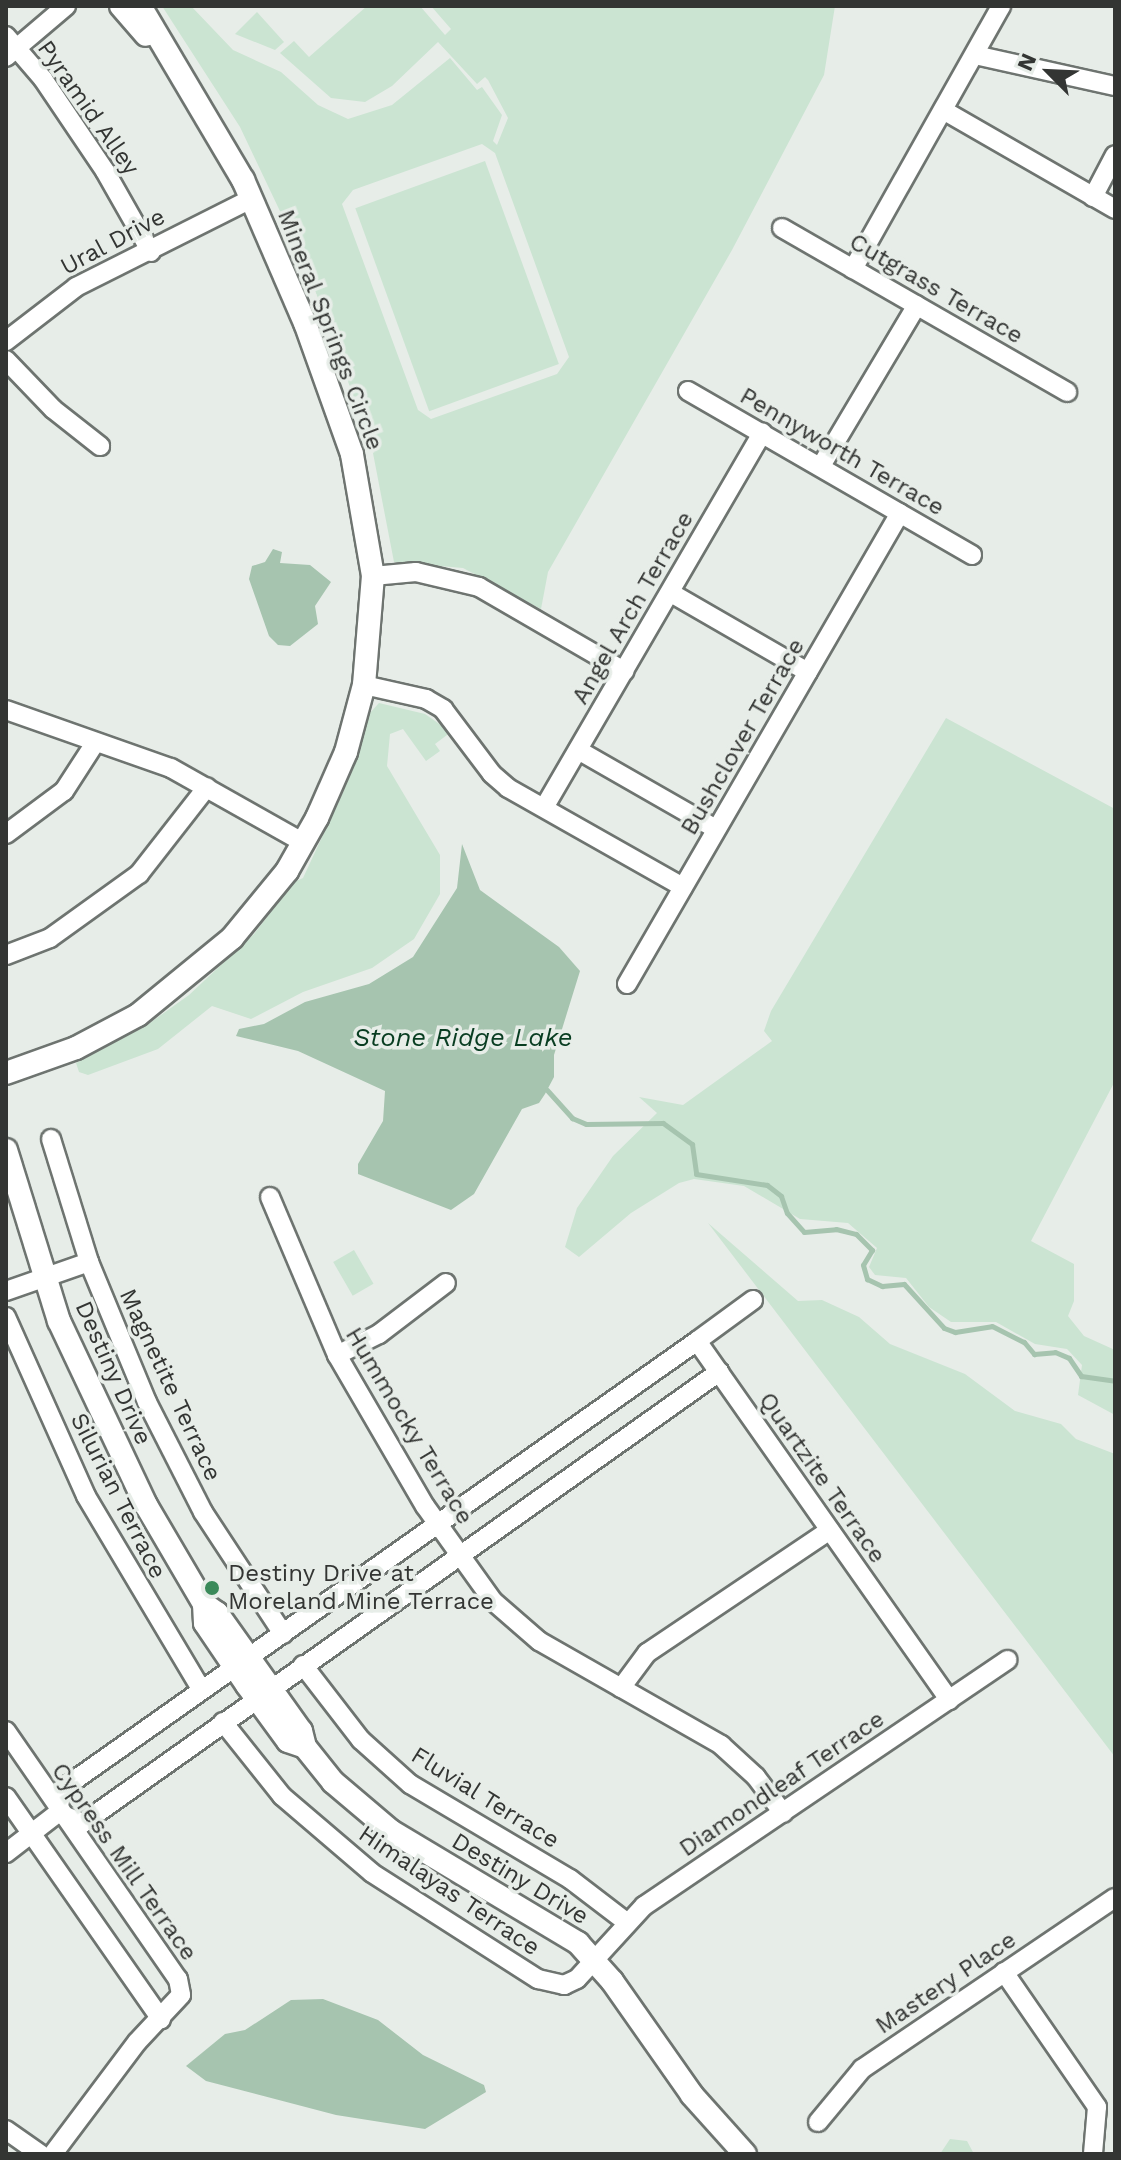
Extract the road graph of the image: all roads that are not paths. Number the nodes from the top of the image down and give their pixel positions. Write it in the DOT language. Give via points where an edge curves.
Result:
graph roads {
  1 [pos="66,6"];
  2 [pos="121,6"];
  3 [pos="140,6"];
  4 [pos="1001,6"];
  5 [pos="156,39"];
  6 [pos="10,47"];
  7 [pos="975,55"];
  8 [pos="1115,86"];
  9 [pos="943,110"];
  10 [pos="1115,155"];
  11 [pos="1093,197"];
  12 [pos="251,199"];
  13 [pos="1115,209"];
  14 [pos="782,228"];
  15 [pos="151,252"];
  16 [pos="853,269"];
  17 [pos="917,305"];
  18 [pos="6,341"];
  19 [pos="6,360"];
  20 [pos="688,391"];
  21 [pos="1067,392"];
  22 [pos="762,433"];
  23 [pos="100,446"];
  24 [pos="821,466"];
  25 [pos="900,513"];
  26 [pos="972,555"];
  27 [pos="373,576"];
  28 [pos="671,593"];
  29 [pos="624,671"];
  30 [pos="808,672"];
  31 [pos="364,685"];
  32 [pos="6,710"];
  33 [pos="95,743"];
  34 [pos="578,750"];
  35 [pos="207,787"];
  36 [pos="545,806"];
  37 [pos="716,829"];
  38 [pos="6,834"];
  39 [pos="304,843"];
  40 [pos="683,887"];
  41 [pos="6,955"];
  42 [pos="627,984"];
  43 [pos="6,1073"];
  44 [pos="51,1139"];
  45 [pos="6,1150"];
  46 [pos="270,1197"];
  47 [pos="89,1262"];
  48 [pos="42,1274"];
  49 [pos="446,1283"];
  50 [pos="6,1291"];
  51 [pos="753,1300"];
  52 [pos="6,1317"];
  53 [pos="697,1341"];
  54 [pos="337,1355"];
  55 [pos="719,1372"];
  56 [pos="437,1524"];
  57 [pos="830,1530"];
  58 [pos="459,1555"];
  59 [pos="283,1634"];
  60 [pos="1007,1660"];
  61 [pos="243,1662"];
  62 [pos="303,1665"];
  63 [pos="621,1688"];
  64 [pos="201,1689"];
  65 [pos="264,1693"];
  66 [pos="949,1700"];
  67 [pos="223,1722"];
  68 [pos="6,1731"];
  69 [pos="6,1797"];
  70 [pos="58,1813"];
  71 [pos="783,1813"];
  72 [pos="30,1835"];
  73 [pos="6,1853"];
  74 [pos="1115,1898"];
  75 [pos="625,1921"];
  76 [pos="594,1960"];
  77 [pos="1004,1972"];
  78 [pos="161,2019"];
  79 [pos="1106,2108"];
  80 [pos="818,2122"];
  81 [pos="6,2130"];
  82 [pos="40,2154"];
  83 [pos="53,2154"];
  84 [pos="745,2154"];
  85 [pos="1093,2154"];
  1 -- 6 [label="street"];
  2 -- 5 [label="street, Mineral Springs Circle" via="142,33"];
  3 -- 5 [label="street, Mineral Springs Circle"];
  4 -- 7 [label="street"];
  5 -- 12 [label="street, Mineral Springs Circle"];
  6 -- 15 [label="street, Pyramid Alley" via="105,171"];
  7 -- 8 [label="street"];
  7 -- 9 [label="street"];
  9 -- 11 [label="street"];
  9 -- 16 [label="street"];
  10 -- 11 [label="street"];
  11 -- 13 [label="street"];
  12 -- 15 [label="street, Ural Drive"];
  12 -- 27 [label="street, Mineral Springs Circle" via="305,323 352,454"];
  14 -- 16 [label="street, Cutgrass Terrace"];
  15 -- 18 [label="street, Ural Drive" via="76,287"];
  16 -- 17 [label="street, Cutgrass Terrace"];
  17 -- 21 [label="street, Cutgrass Terrace"];
  17 -- 24 [label="street"];
  19 -- 23 [label="street" via="53,409"];
  20 -- 22 [label="street, Pennyworth Terrace"];
  22 -- 24 [label="street, Pennyworth Terrace"];
  22 -- 28 [label="street, Angel Arch Terrace"];
  24 -- 25 [label="street, Pennyworth Terrace"];
  25 -- 26 [label="street, Pennyworth Terrace"];
  25 -- 30 [label="street, Bushclover Terrace"];
  27 -- 29 [label="street" via="416,572 479,587"];
  27 -- 31 [label="street, Mineral Springs Circle"];
  28 -- 29 [label="street, Angel Arch Terrace"];
  28 -- 30 [label="street"];
  29 -- 34 [label="street, Angel Arch Terrace"];
  30 -- 37 [label="street, Bushclover Terrace"];
  31 -- 36 [label="street" via="426,699 443,709 464,730 492,774"];
  31 -- 39 [label="street, Mineral Springs Circle" via="346,752"];
  32 -- 33 [label="street"];
  33 -- 35 [label="street" via="171,768"];
  33 -- 38 [label="street" via="64,791"];
  34 -- 36 [label="street, Angel Arch Terrace"];
  34 -- 37 [label="street"];
  35 -- 39 [label="street"];
  35 -- 41 [label="street" via="139,874 50,938"];
  36 -- 40 [label="street"];
  37 -- 40 [label="street, Bushclover Terrace"];
  39 -- 43 [label="street, Mineral Springs Circle" via="241,928 176,990 108,1033"];
  40 -- 42 [label="street, Bushclover Terrace"];
  44 -- 47 [label="street, Magnetite Terrace"];
  45 -- 48 [label="street, Destiny Drive"];
  46 -- 54 [label="street, Hummocky Terrace"];
  47 -- 48 [label="street"];
  47 -- 59 [label="street, Magnetite Terrace" via="147,1402 203,1512"];
  48 -- 50 [label="street"];
  48 -- 61 [label="street, Destiny Drive" via="129,1472 204,1604 205,1623"];
  49 -- 54 [label="street" via="386,1330"];
  51 -- 53 [label="street"];
  52 -- 64 [label="street, Silurian Terrace" via="93,1510"];
  53 -- 55 [label="street, Quartzite Terrace"];
  53 -- 56 [label="street"];
  54 -- 56 [label="street, Hummocky Terrace"];
  55 -- 57 [label="street, Quartzite Terrace"];
  55 -- 58 [label="street"];
  56 -- 58 [label="street, Hummocky Terrace"];
  56 -- 59 [label="street"];
  57 -- 63 [label="street" via="647,1653"];
  57 -- 66 [label="street, Quartzite Terrace"];
  58 -- 62 [label="street"];
  58 -- 63 [label="street, Hummocky Terrace" via="513,1622"];
  59 -- 61 [label="street"];
  60 -- 66 [label="street, Diamondleaf Terrace"];
  61 -- 64 [label="street"];
  61 -- 65 [label="street, Destiny Drive"];
  62 -- 65 [label="street"];
  62 -- 75 [label="street, Fluvial Terrace" via="361,1740 410,1784 570,1879"];
  63 -- 71 [label="street, Hummocky Terrace" via="734,1755"];
  64 -- 70 [label="street" via="62,1789"];
  65 -- 67 [label="street"];
  65 -- 76 [label="street, Destiny Drive" via="288,1741 305,1747 333,1782 384,1826 558,1927"];
  66 -- 71 [label="street, Diamondleaf Terrace"];
  67 -- 70 [label="street" via="83,1823"];
  67 -- 76 [label="street, Himalayas Terrace" via="282,1796 372,1873 546,1983 572,1983"];
  68 -- 70 [label="street, Cypress Mill Terrace"];
  69 -- 72 [label="street"];
  70 -- 72 [label="street"];
  70 -- 78 [label="street, Cypress Mill Terrace" via="178,1979 181,1995"];
  71 -- 75 [label="street, Diamondleaf Terrace"];
  72 -- 73 [label="street"];
  72 -- 78 [label="street"];
  74 -- 77 [label="street, Mastery Place"];
  75 -- 76 [label="street, Diamondleaf Terrace"];
  76 -- 84 [label="street, Destiny Drive" via="692,2095"];
  77 -- 79 [label="street"];
  77 -- 80 [label="street, Mastery Place" via="862,2069"];
  78 -- 83 [label="street, Cypress Mill Terrace" via="137,2042"];
  79 -- 85 [label="street"];
  81 -- 82 [label="street"];
}
